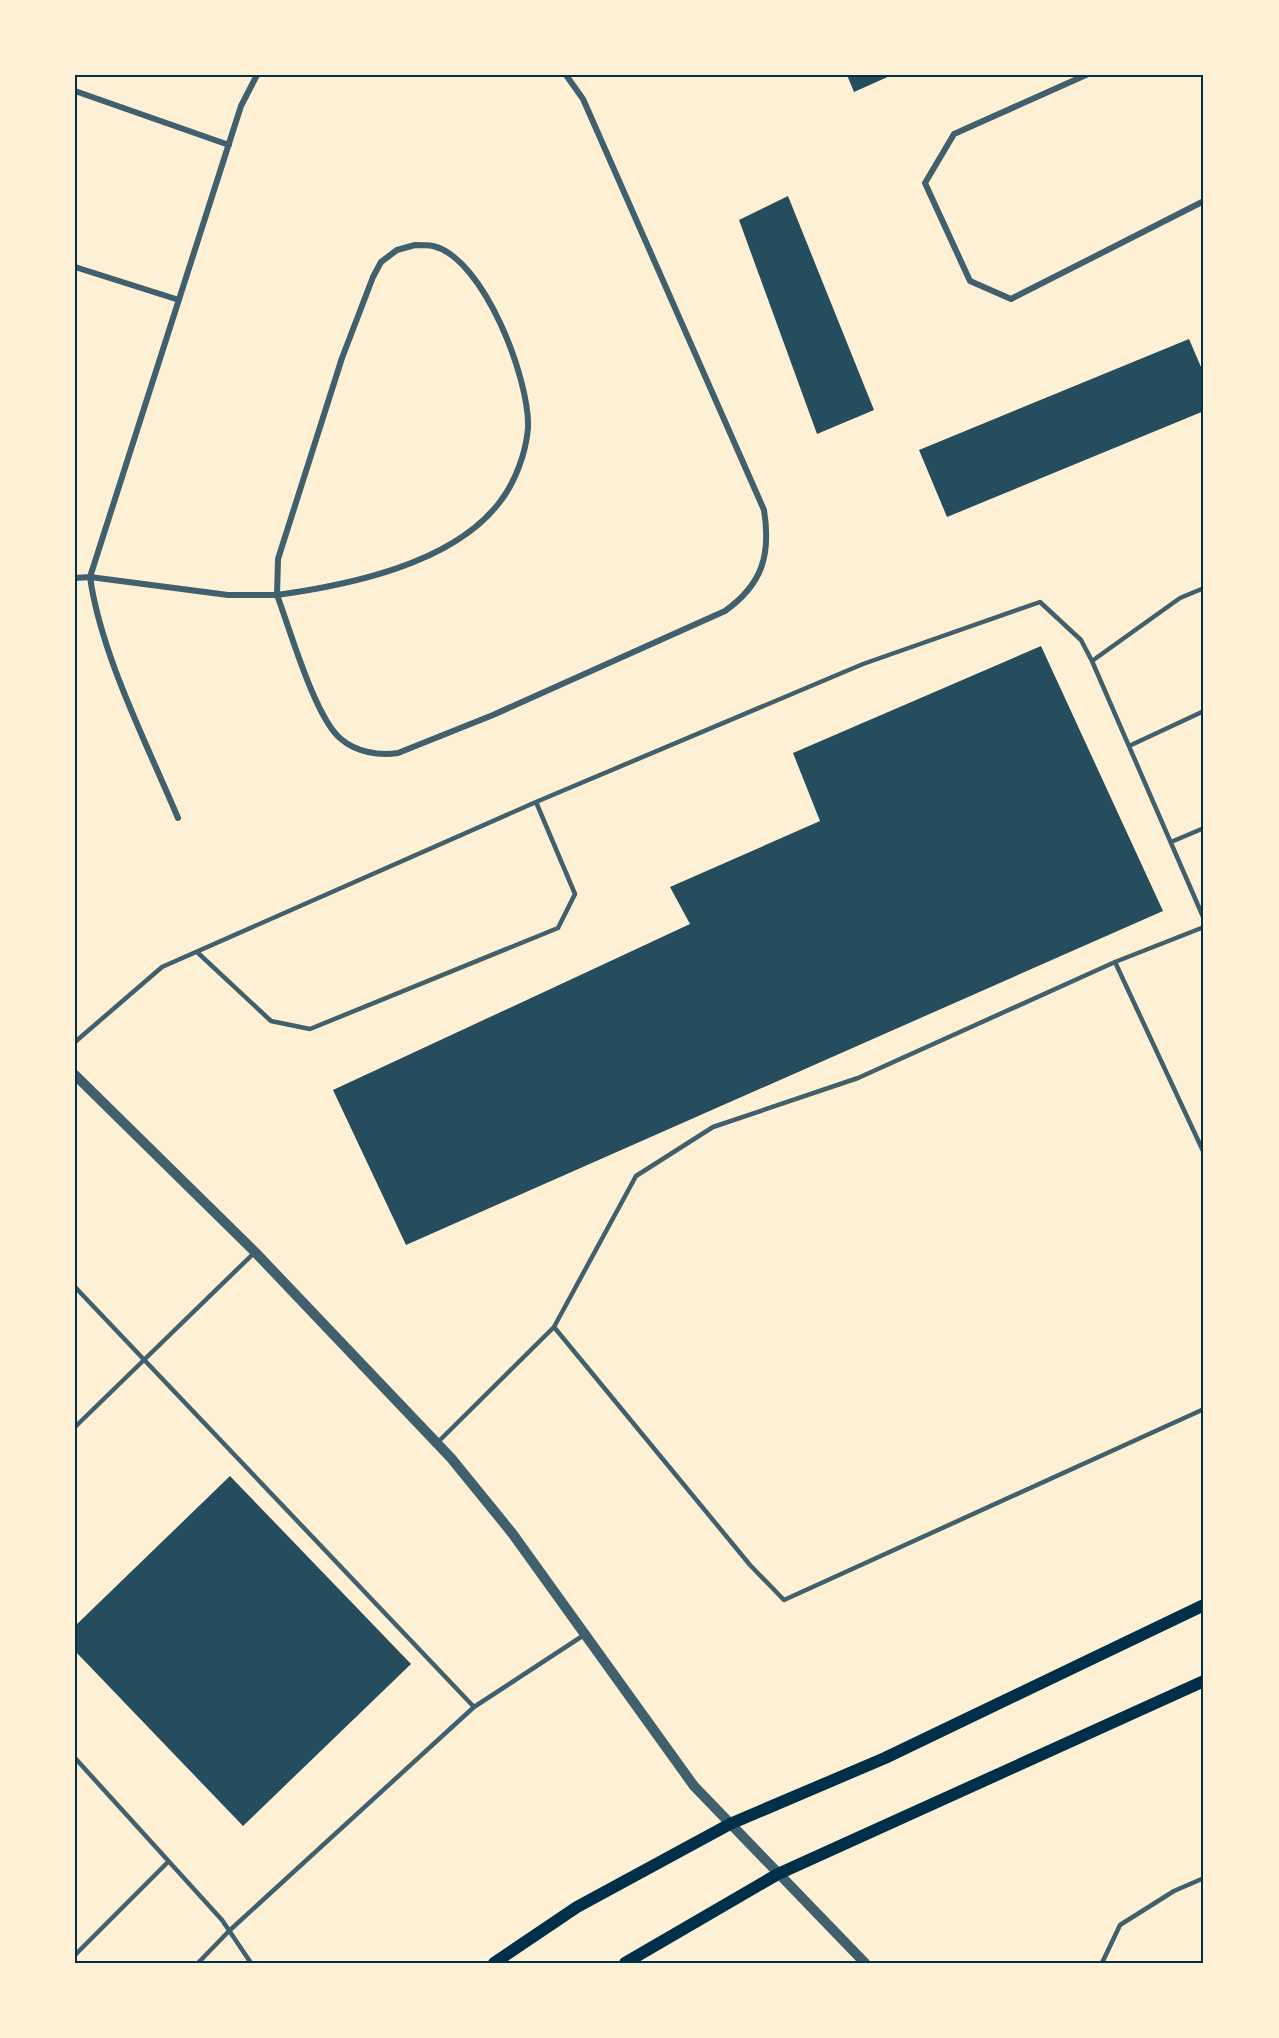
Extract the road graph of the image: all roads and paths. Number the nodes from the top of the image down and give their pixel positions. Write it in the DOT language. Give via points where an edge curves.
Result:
graph roads {
  1 [pos="257,75"];
  2 [pos="566,75"];
  3 [pos="1086,75"];
  4 [pos="75,91"];
  5 [pos="229,145"];
  6 [pos="1204,201"];
  7 [pos="75,267"];
  8 [pos="179,300"];
  9 [pos="90,577"];
  10 [pos="75,578"];
  11 [pos="1204,588"];
  12 [pos="277,595"];
  13 [pos="1092,661"];
  14 [pos="1204,711"];
  15 [pos="1129,746"];
  16 [pos="536,802"];
  17 [pos="178,818"];
  18 [pos="1204,828"];
  19 [pos="1171,842"];
  20 [pos="1204,919"];
  21 [pos="1204,927"];
  22 [pos="197,952"];
  23 [pos="1115,962"];
  24 [pos="75,1042"];
  25 [pos="75,1075"];
  26 [pos="1204,1153"];
  27 [pos="255,1252"];
  28 [pos="75,1287"];
  29 [pos="554,1327"];
  30 [pos="146,1359"];
  31 [pos="1204,1409"];
  32 [pos="75,1427"];
  33 [pos="437,1443"];
  34 [pos="1204,1605"];
  35 [pos="584,1635"];
  36 [pos="1204,1681"];
  37 [pos="474,1707"];
  38 [pos="75,1758"];
  39 [pos="730,1824"];
  40 [pos="168,1862"];
  41 [pos="778,1874"];
  42 [pos="1204,1878"];
  43 [pos="229,1931"];
  44 [pos="75,1955"];
  45 [pos="198,1963"];
  46 [pos="251,1963"];
  47 [pos="494,1963"];
  48 [pos="625,1963"];
  49 [pos="865,1963"];
  50 [pos="1102,1963"];
  1 -- 5 [label="street" via="241,106"];
  2 -- 12 [label="street" via="583,99 764,510 768,535 765,560 755,583 725,611 493,715 387,755 358,750 340,739 320,709"];
  3 -- 6 [label="street" via="954,135 925,183 970,281 1011,299"];
  4 -- 5 [label="street"];
  5 -- 8 [label="street"];
  7 -- 8 [label="street"];
  8 -- 9 [label="street"];
  9 -- 10 [label="street"];
  9 -- 12 [label="street" via="228,595"];
  9 -- 17 [label="street" via="105,642"];
  11 -- 13 [label="lane" via="1180,598"];
  12 -- 12 [label="street" via="336,587 386,573 450,544 478,525 500,502 520,465 528,428 523,386 511,345 468,271 434,246 415,244 397,250 381,262 373,277 342,358 278,559"];
  13 -- 15 [label="lane"];
  13 -- 16 [label="lane" via="1081,640 1040,602 863,664"];
  14 -- 15 [label="lane"];
  15 -- 19 [label="lane"];
  16 -- 22 [label="lane"];
  16 -- 22 [label="lane" via="575,894 558,928 310,1029 271,1021"];
  18 -- 19 [label="lane"];
  19 -- 20 [label="lane"];
  21 -- 23 [label="lane"];
  22 -- 24 [label="lane" via="162,967"];
  23 -- 26 [label="lane"];
  23 -- 29 [label="lane" via="858,1078 713,1127 636,1176"];
  25 -- 27 [label="street"];
  27 -- 30 [label="lane"];
  27 -- 33 [label="street"];
  28 -- 30 [label="lane"];
  29 -- 31 [label="lane" via="750,1565 784,1600"];
  29 -- 33 [label="lane"];
  30 -- 32 [label="lane"];
  30 -- 37 [label="lane"];
  33 -- 35 [label="street" via="512,1533"];
  34 -- 39 [label="main road" via="885,1758"];
  35 -- 37 [label="lane"];
  35 -- 39 [label="street" via="676,1765"];
  36 -- 41 [label="main road"];
  37 -- 43 [label="lane"];
  38 -- 40 [label="lane"];
  39 -- 41 [label="street"];
  39 -- 47 [label="main road" via="577,1906"];
  40 -- 43 [label="lane"];
  40 -- 44 [label="lane"];
  41 -- 48 [label="main road"];
  41 -- 49 [label="street"];
  42 -- 50 [label="lane" via="1174,1891 1120,1925"];
  43 -- 45 [label="lane"];
  43 -- 46 [label="lane"];
}
